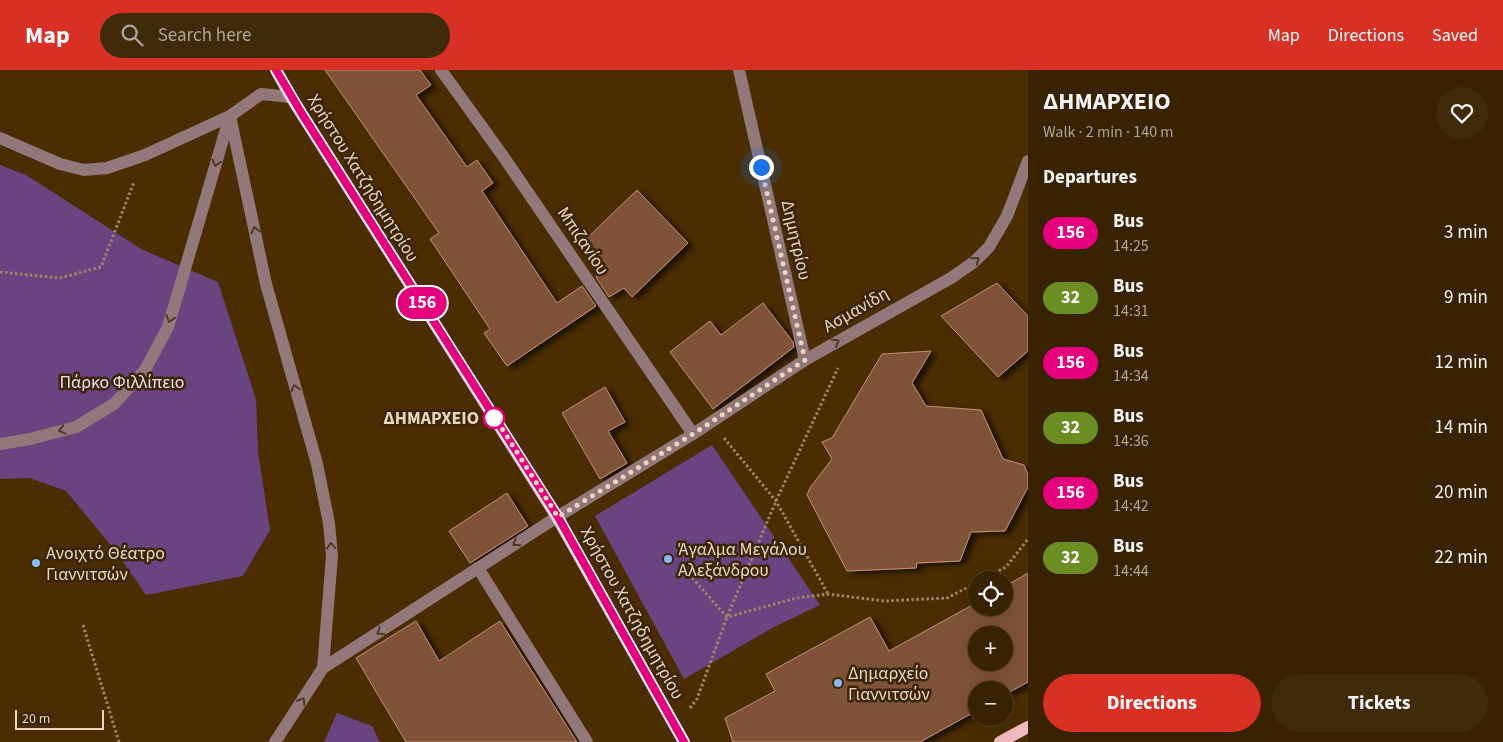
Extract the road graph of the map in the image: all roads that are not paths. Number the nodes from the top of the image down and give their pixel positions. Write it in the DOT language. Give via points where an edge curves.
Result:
graph roads {
  1 [pos="276,70"];
  2 [pos="441,70"];
  3 [pos="739,70"];
  4 [pos="291,97"];
  5 [pos="230,116"];
  6 [pos="0,138"];
  7 [pos="1028,161"];
  8 [pos="805,360"];
  9 [pos="693,434"];
  10 [pos="0,444"];
  11 [pos="558,517"];
  12 [pos="478,568"];
  13 [pos="323,668"];
  14 [pos="1028,727"];
  15 [pos="275,742"];
  16 [pos="587,742"];
  17 [pos="684,742"];
  18 [pos="1000,742"];
  1 -- 4 [label="main road, Χρήστου Χατζηδημητρίου"];
  2 -- 9 [label="street, Μπιζανίου" via="504,156"];
  3 -- 8 [label="street, Δημητρίου"];
  4 -- 5 [label="street" via="261,94"];
  4 -- 11 [label="main road, Χρήστου Χατζηδημητρίου"];
  5 -- 6 [label="street" via="107,168 84,170 60,164"];
  5 -- 10 [label="street, one-way" via="168,327 146,370 114,404 76,427"];
  13 -- 5 [label="street, one-way" via="332,556 329,522 317,464 266,284"];
  8 -- 7 [label="street, Ασμανίδη, one-way" via="974,262 989,247 1007,216"];
  8 -- 9 [label="street, Ασμανίδη"];
  9 -- 11 [label="street, Ασμανίδη"];
  11 -- 12 [label="street, Ασμανίδη, one-way"];
  11 -- 17 [label="main road, Χρήστου Χατζηδημητρίου"];
  12 -- 13 [label="street, Ασμανίδη, one-way"];
  12 -- 16 [label="street"];
  15 -- 13 [label="street, one-way"];
  14 -- 18 [label="main road"];
}
